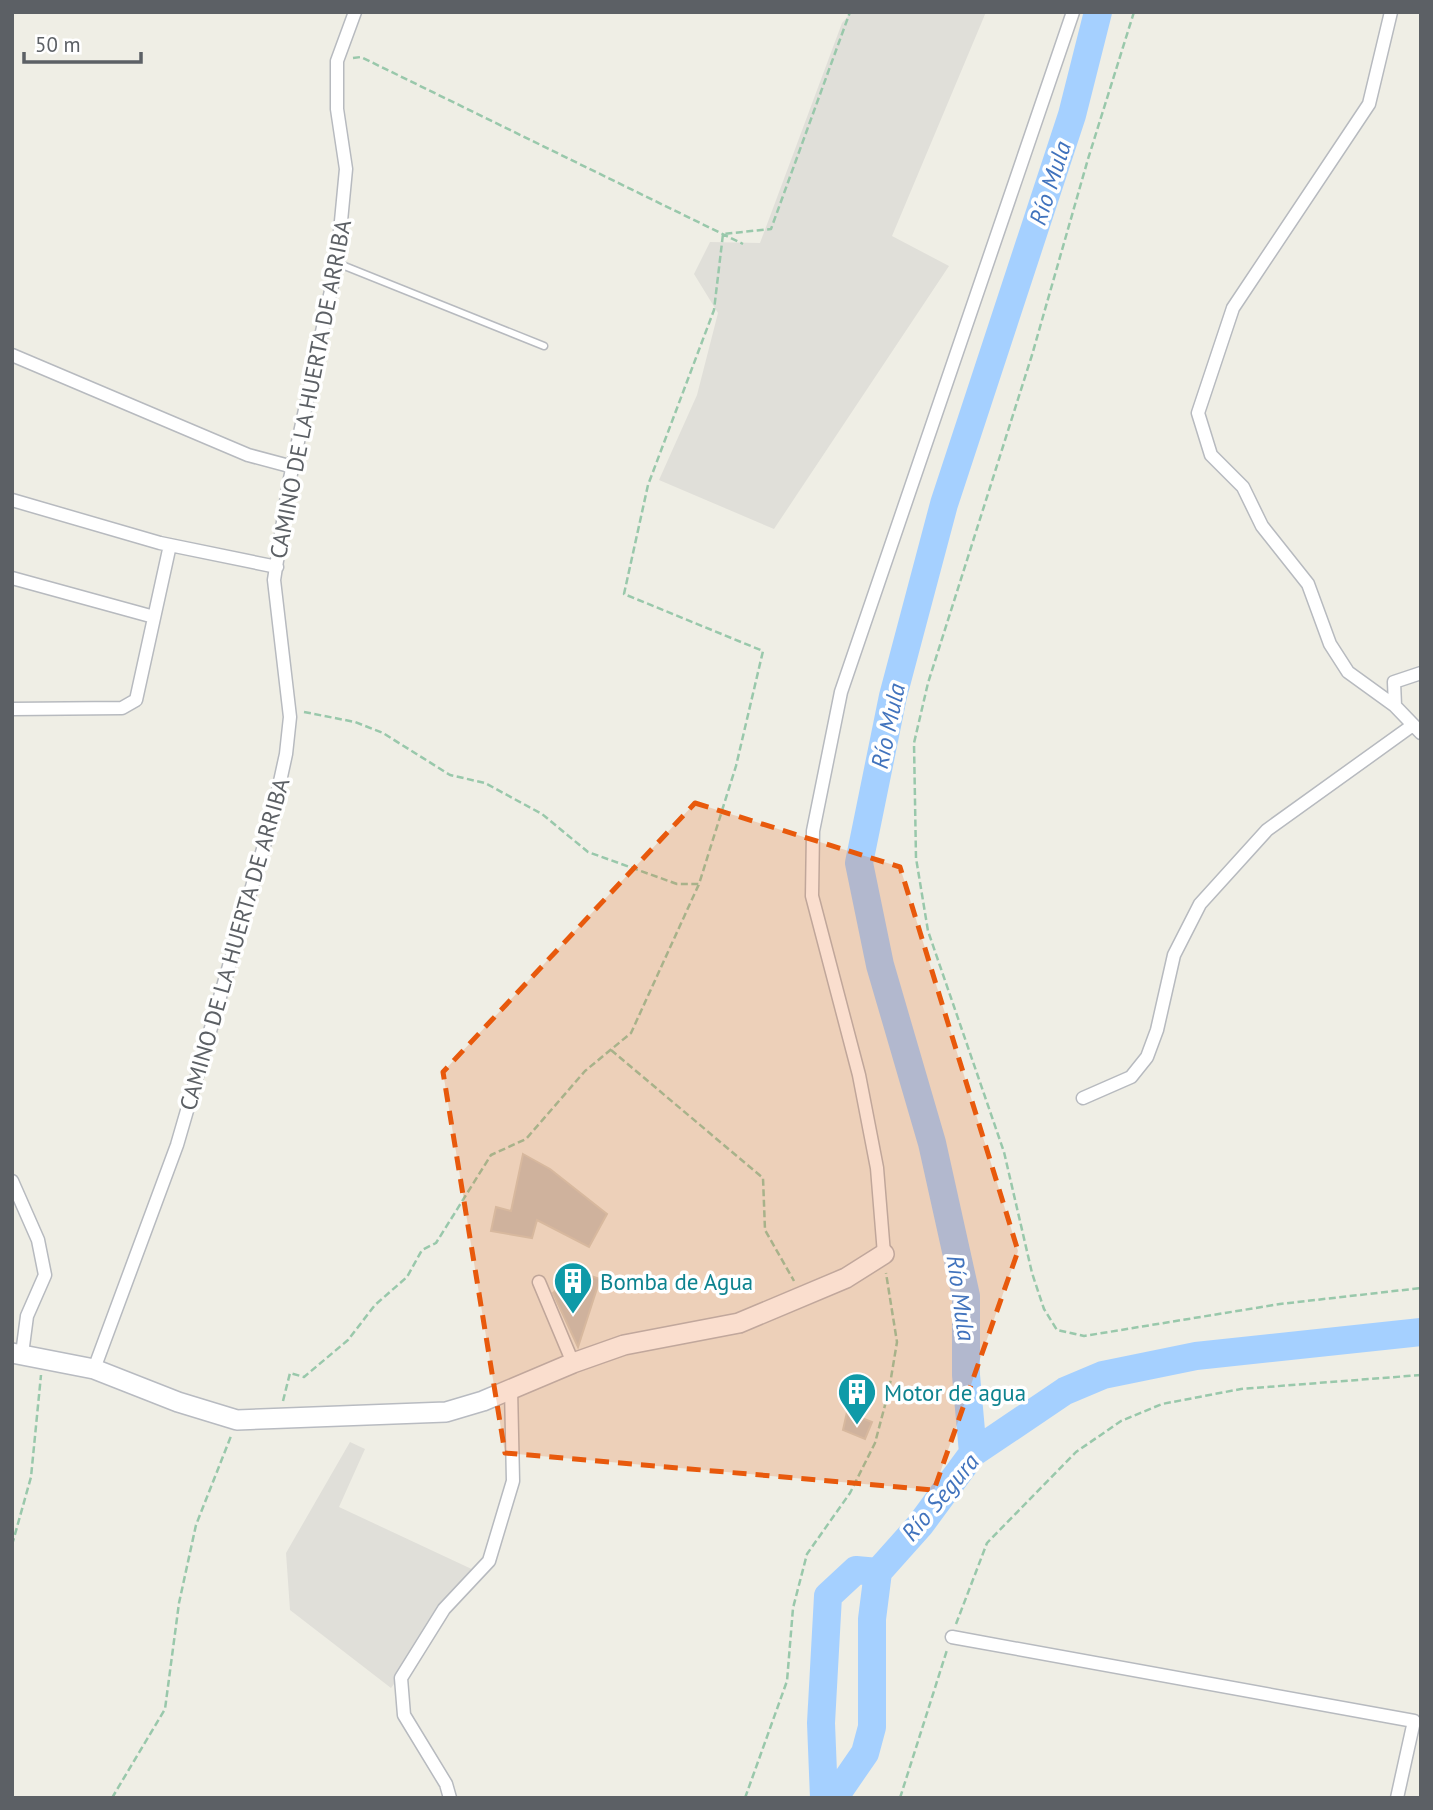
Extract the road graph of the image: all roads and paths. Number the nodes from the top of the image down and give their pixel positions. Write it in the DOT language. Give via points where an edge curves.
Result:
graph roads {
  1 [pos="355,12"];
  2 [pos="850,12"];
  3 [pos="1073,12"];
  4 [pos="1134,12"];
  5 [pos="1391,12"];
  6 [pos="337,61"];
  7 [pos="723,234"];
  8 [pos="743,244"];
  9 [pos="337,262"];
  10 [pos="544,346"];
  11 [pos="12,355"];
  12 [pos="293,467"];
  13 [pos="12,500"];
  14 [pos="170,545"];
  15 [pos="276,567"];
  16 [pos="12,578"];
  17 [pos="154,617"];
  18 [pos="1421,673"];
  19 [pos="1395,706"];
  20 [pos="12,709"];
  21 [pos="289,709"];
  22 [pos="1417,729"];
  23 [pos="699,884"];
  24 [pos="611,1050"];
  25 [pos="1083,1098"];
  26 [pos="12,1181"];
  27 [pos="884,1254"];
  28 [pos="540,1282"];
  29 [pos="1421,1288"];
  30 [pos="803,1298"];
  31 [pos="17,1354"];
  32 [pos="43,1358"];
  33 [pos="573,1363"];
  34 [pos="94,1368"];
  35 [pos="1421,1375"];
  36 [pos="511,1388"];
  37 [pos="278,1418"];
  38 [pos="237,1420"];
  39 [pos="12,1545"];
  40 [pos="952,1637"];
  41 [pos="112,1798"];
  42 [pos="450,1798"];
  43 [pos="745,1798"];
  44 [pos="901,1798"];
  45 [pos="1397,1798"];
  1 -- 6 [label="street, CAMINO DE LA HUERTA DE ARRIBA"];
  2 -- 7 [label="path" via="771,229"];
  3 -- 27 [label="street" via="841,692 813,831 812,896 859,1076 877,1168"];
  4 -- 29 [label="path" via="928,683 914,743 916,858 928,931 1004,1152 1036,1286 1057,1330 1084,1336 1280,1304"];
  5 -- 19 [label="street" via="1369,104 1233,308 1198,413 1210,455 1243,487 1262,526 1308,584 1330,644 1348,672"];
  6 -- 7 [label="path" via="361,57"];
  6 -- 9 [label="street, CAMINO DE LA HUERTA DE ARRIBA" via="337,109 346,169"];
  7 -- 8 [label="path"];
  7 -- 23 [label="path" via="714,310 648,485 624,594 763,651 736,766"];
  9 -- 10 [label="lane"];
  9 -- 12 [label="street, CAMINO DE LA HUERTA DE ARRIBA"];
  11 -- 12 [label="street" via="248,455"];
  12 -- 15 [label="street, CAMINO DE LA HUERTA DE ARRIBA"];
  13 -- 14 [label="street"];
  14 -- 15 [label="street"];
  14 -- 17 [label="street"];
  15 -- 21 [label="street, CAMINO DE LA HUERTA DE ARRIBA"];
  16 -- 17 [label="street"];
  17 -- 20 [label="street" via="136,700 122,708"];
  18 -- 19 [label="street" via="1394,682"];
  19 -- 22 [label="street"];
  21 -- 23 [label="path" via="355,722 383,733 450,775 485,783 542,814 588,852 677,884"];
  21 -- 34 [label="street, CAMINO DE LA HUERTA DE ARRIBA" via="286,754 272,818 177,1145"];
  22 -- 25 [label="street" via="1268,830 1200,904 1174,955 1147,1057 1131,1077"];
  23 -- 24 [label="path" via="631,1033"];
  24 -- 30 [label="path" via="763,1178 765,1230"];
  24 -- 37 [label="path" via="584,1071 526,1139 491,1155 436,1243 422,1250 407,1277 375,1305 348,1340 304,1377 290,1373"];
  26 -- 31 [label="street" via="38,1240 45,1275"];
  27 -- 30 [label="main road"];
  27 -- 43 [label="path" via="897,1342 889,1390 875,1443 850,1493 807,1554 793,1608 787,1681"];
  28 -- 33 [label="street"];
  30 -- 33 [label="main road" via="739,1323 624,1345"];
  31 -- 32 [label="main road"];
  32 -- 34 [label="main road"];
  32 -- 39 [label="path" via="31,1477"];
  33 -- 36 [label="main road"];
  34 -- 38 [label="main road"];
  35 -- 40 [label="path" via="1241,1389 1162,1404 1121,1421 1076,1452 987,1543"];
  36 -- 37 [label="main road" via="446,1412"];
  36 -- 42 [label="street" via="513,1481 489,1561 444,1609 401,1678 404,1715"];
  37 -- 38 [label="main road"];
  38 -- 41 [label="path" via="196,1525 179,1602 164,1709"];
  40 -- 44 [label="path"];
  40 -- 45 [label="street" via="1414,1721"];
}
